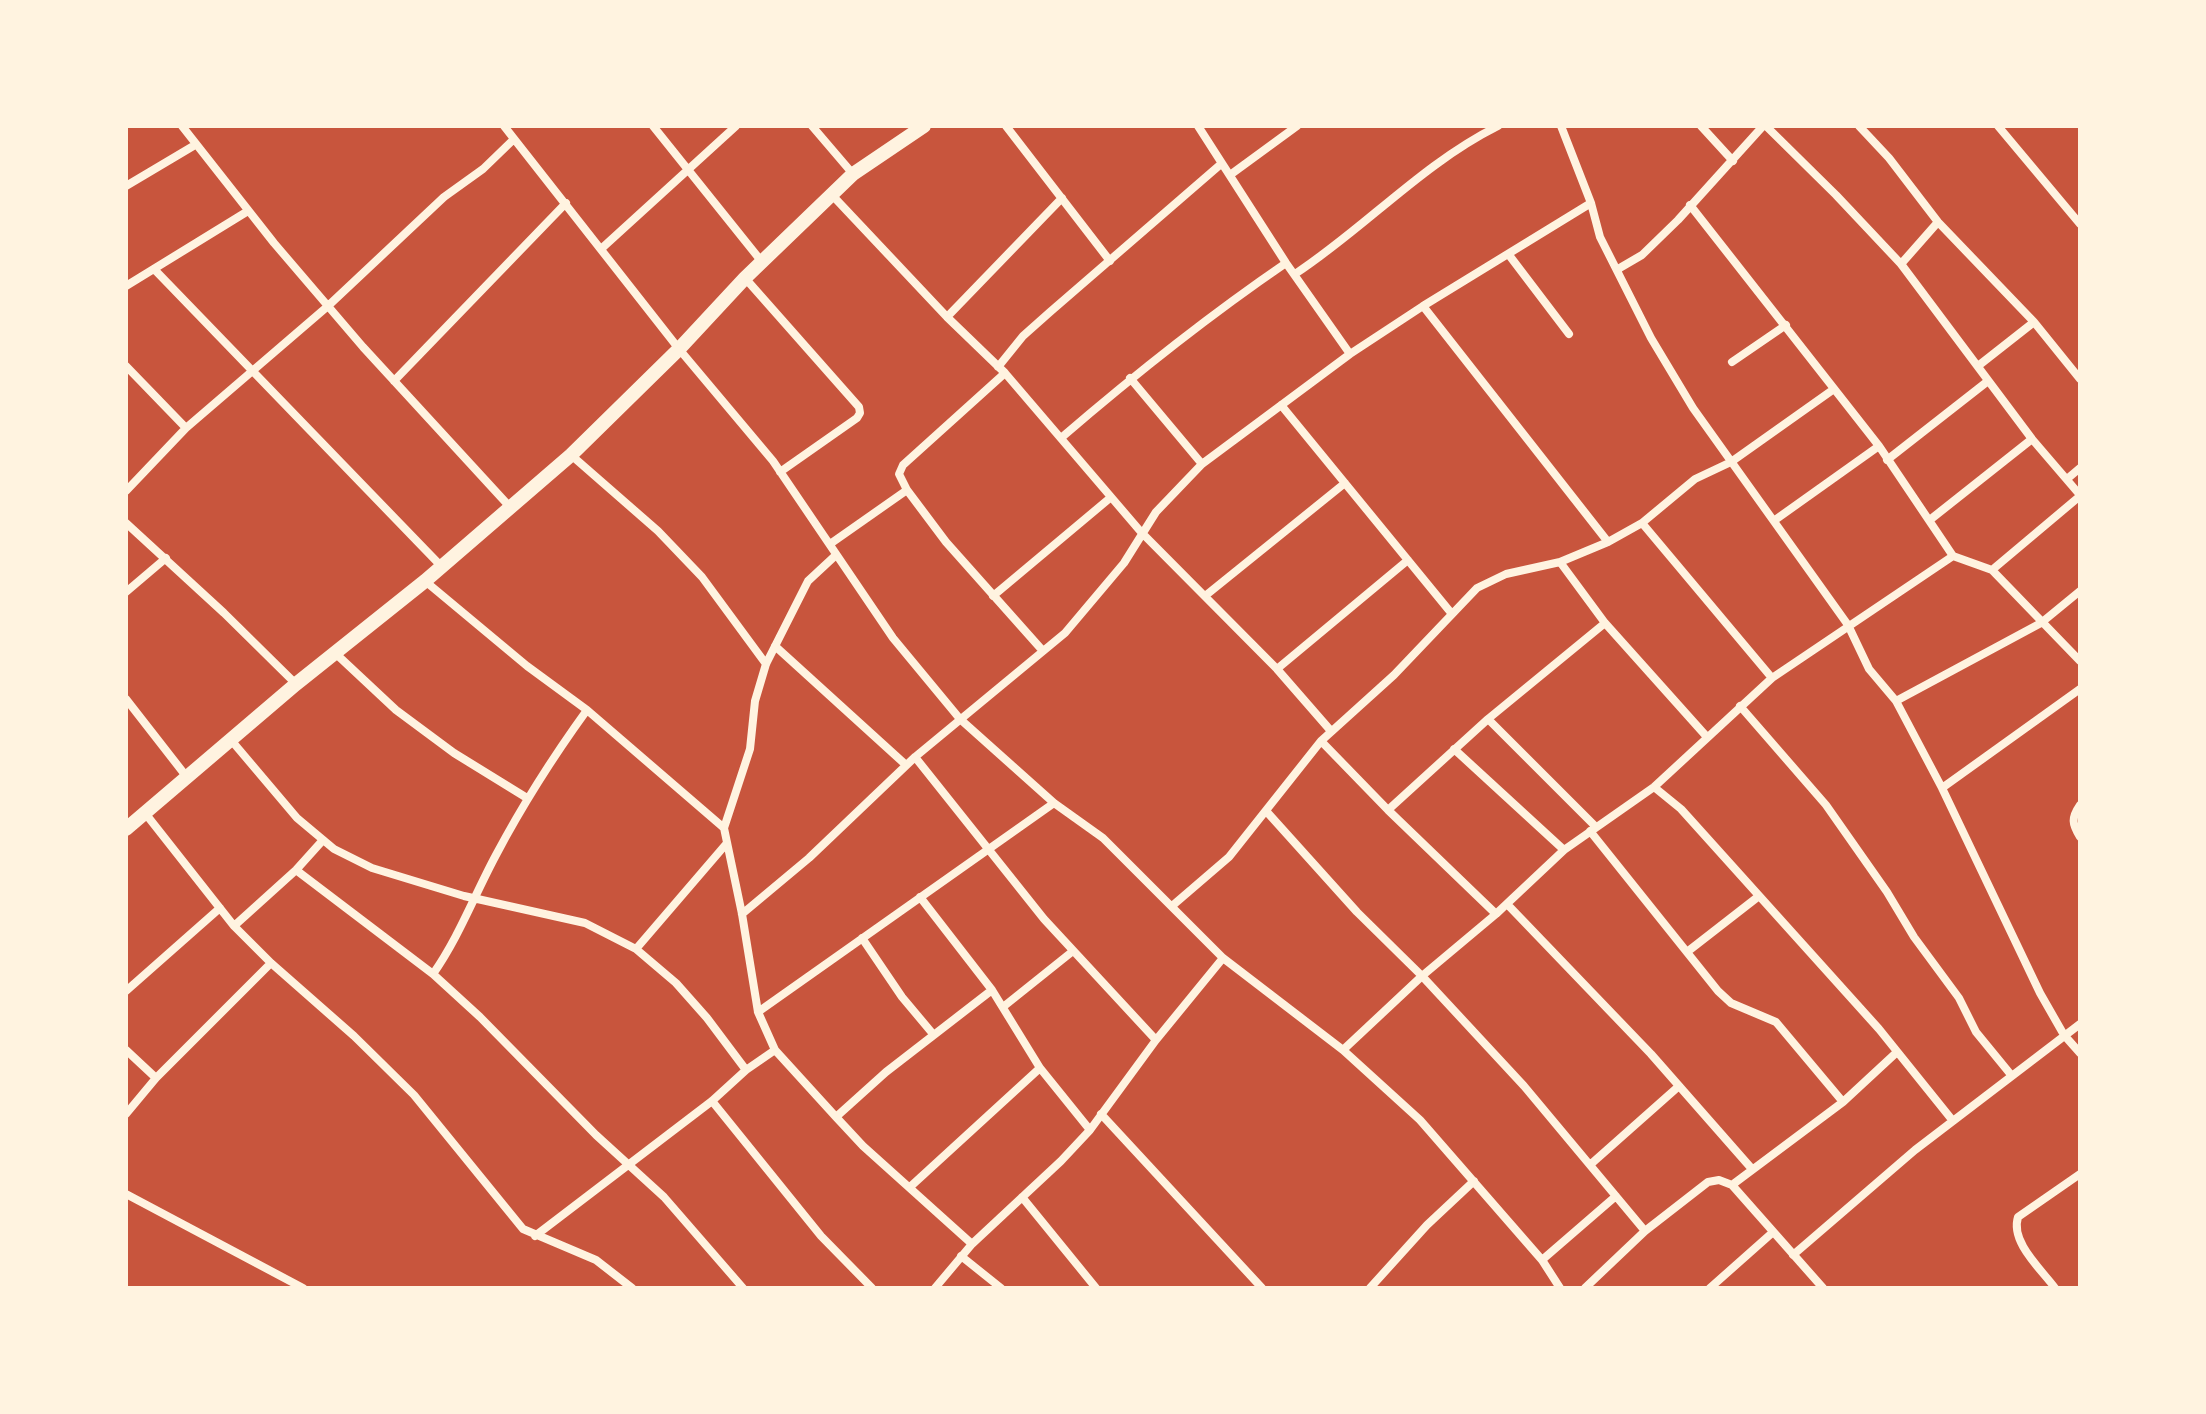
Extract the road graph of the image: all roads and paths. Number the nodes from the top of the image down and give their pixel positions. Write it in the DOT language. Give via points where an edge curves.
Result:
graph roads {
  1 [pos="182,126"];
  2 [pos="504,126"];
  3 [pos="653,126"];
  4 [pos="736,126"];
  5 [pos="812,126"];
  6 [pos="924,126"];
  7 [pos="1006,126"];
  8 [pos="1198,126"];
  9 [pos="1297,126"];
  10 [pos="1498,126"];
  11 [pos="1561,126"];
  12 [pos="1701,126"];
  13 [pos="1765,126"];
  14 [pos="1859,126"];
  15 [pos="1998,126"];
  16 [pos="514,139"];
  17 [pos="195,145"];
  18 [pos="1733,161"];
  19 [pos="1221,164"];
  20 [pos="688,170"];
  21 [pos="853,174"];
  22 [pos="1230,175"];
  23 [pos="126,186"];
  24 [pos="832,195"];
  25 [pos="1062,198"];
  26 [pos="566,203"];
  27 [pos="1591,203"];
  28 [pos="1690,205"];
  29 [pos="248,211"];
  30 [pos="1938,222"];
  31 [pos="2080,224"];
  32 [pos="601,249"];
  33 [pos="1509,255"];
  34 [pos="1110,261"];
  35 [pos="762,262"];
  36 [pos="1286,263"];
  37 [pos="1901,264"];
  38 [pos="154,269"];
  39 [pos="1618,269"];
  40 [pos="1295,274"];
  41 [pos="745,278"];
  42 [pos="126,286"];
  43 [pos="328,306"];
  44 [pos="1423,306"];
  45 [pos="947,317"];
  46 [pos="2034,322"];
  47 [pos="1786,325"];
  48 [pos="1569,334"];
  49 [pos="679,349"];
  50 [pos="1350,354"];
  51 [pos="1732,362"];
  52 [pos="126,366"];
  53 [pos="1978,366"];
  54 [pos="1002,370"];
  55 [pos="251,371"];
  56 [pos="1130,378"];
  57 [pos="2080,379"];
  58 [pos="394,381"];
  59 [pos="1988,381"];
  60 [pos="1834,389"];
  61 [pos="1281,405"];
  62 [pos="186,428"];
  63 [pos="1061,438"];
  64 [pos="2032,439"];
  65 [pos="1879,446"];
  66 [pos="571,455"];
  67 [pos="1887,460"];
  68 [pos="1731,462"];
  69 [pos="1202,464"];
  70 [pos="2080,468"];
  71 [pos="780,472"];
  72 [pos="2067,479"];
  73 [pos="1345,483"];
  74 [pos="907,490"];
  75 [pos="126,491"];
  76 [pos="2080,495"];
  77 [pos="1110,498"];
  78 [pos="510,507"];
  79 [pos="1931,519"];
  80 [pos="1775,520"];
  81 [pos="126,523"];
  82 [pos="1642,523"];
  83 [pos="1141,532"];
  84 [pos="1608,542"];
  85 [pos="830,544"];
  86 [pos="836,555"];
  87 [pos="1953,556"];
  88 [pos="166,558"];
  89 [pos="1408,560"];
  90 [pos="1560,562"];
  91 [pos="442,567"];
  92 [pos="1992,570"];
  93 [pos="425,581"];
  94 [pos="2080,591"];
  95 [pos="126,592"];
  96 [pos="993,596"];
  97 [pos="1205,596"];
  98 [pos="1452,614"];
  99 [pos="1605,623"];
  100 [pos="2041,623"];
  101 [pos="1848,625"];
  102 [pos="775,646"];
  103 [pos="1043,651"];
  104 [pos="334,652"];
  105 [pos="2080,661"];
  106 [pos="766,664"];
  107 [pos="1277,669"];
  108 [pos="1772,678"];
  109 [pos="296,684"];
  110 [pos="2080,689"];
  111 [pos="126,699"];
  112 [pos="1896,701"];
  113 [pos="1740,706"];
  114 [pos="587,710"];
  115 [pos="960,719"];
  116 [pos="1488,719"];
  117 [pos="1331,731"];
  118 [pos="1707,737"];
  119 [pos="231,740"];
  120 [pos="1321,741"];
  121 [pos="1454,749"];
  122 [pos="915,757"];
  123 [pos="906,765"];
  124 [pos="186,776"];
  125 [pos="1654,787"];
  126 [pos="1942,788"];
  127 [pos="527,798"];
  128 [pos="1054,803"];
  129 [pos="2080,805"];
  130 [pos="1388,810"];
  131 [pos="1267,812"];
  132 [pos="145,813"];
  133 [pos="724,828"];
  134 [pos="126,829"];
  135 [pos="1592,829"];
  136 [pos="2080,837"];
  137 [pos="323,840"];
  138 [pos="727,843"];
  139 [pos="987,850"];
  140 [pos="1564,850"];
  141 [pos="296,870"];
  142 [pos="1759,896"];
  143 [pos="920,897"];
  144 [pos="476,899"];
  145 [pos="1507,904"];
  146 [pos="1172,906"];
  147 [pos="220,908"];
  148 [pos="742,914"];
  149 [pos="1496,914"];
  150 [pos="234,926"];
  151 [pos="862,938"];
  152 [pos="636,949"];
  153 [pos="1073,951"];
  154 [pos="1687,952"];
  155 [pos="1223,958"];
  156 [pos="271,963"];
  157 [pos="433,974"];
  158 [pos="1422,976"];
  159 [pos="992,990"];
  160 [pos="126,991"];
  161 [pos="1003,1007"];
  162 [pos="758,1012"];
  163 [pos="2080,1024"];
  164 [pos="933,1034"];
  165 [pos="2064,1035"];
  166 [pos="1156,1040"];
  167 [pos="126,1050"];
  168 [pos="775,1050"];
  169 [pos="1343,1050"];
  170 [pos="1897,1052"];
  171 [pos="2080,1053"];
  172 [pos="1040,1068"];
  173 [pos="746,1070"];
  174 [pos="2012,1076"];
  175 [pos="156,1078"];
  176 [pos="1679,1086"];
  177 [pos="712,1101"];
  178 [pos="1843,1102"];
  179 [pos="126,1114"];
  180 [pos="1101,1114"];
  181 [pos="836,1117"];
  182 [pos="1953,1121"];
  183 [pos="1090,1130"];
  184 [pos="1591,1164"];
  185 [pos="629,1165"];
  186 [pos="1752,1169"];
  187 [pos="2080,1174"];
  188 [pos="1474,1181"];
  189 [pos="1732,1185"];
  190 [pos="910,1187"];
  191 [pos="126,1194"];
  192 [pos="1616,1196"];
  193 [pos="1022,1197"];
  194 [pos="1645,1231"];
  195 [pos="1772,1233"];
  196 [pos="535,1236"];
  197 [pos="972,1244"];
  198 [pos="1793,1255"];
  199 [pos="961,1256"];
  200 [pos="1542,1260"];
  201 [pos="303,1288"];
  202 [pos="632,1288"];
  203 [pos="743,1288"];
  204 [pos="872,1288"];
  205 [pos="935,1288"];
  206 [pos="1001,1288"];
  207 [pos="1096,1288"];
  208 [pos="1262,1288"];
  209 [pos="1370,1288"];
  210 [pos="1560,1288"];
  211 [pos="1585,1288"];
  212 [pos="1710,1288"];
  213 [pos="1823,1288"];
  214 [pos="2055,1288"];
  1 -- 17 [label="street"];
  2 -- 16 [label="street"];
  3 -- 20 [label="street"];
  4 -- 20 [label="street"];
  5 -- 21 [label="street"];
  6 -- 21 [label="street"];
  7 -- 25 [label="street"];
  8 -- 19 [label="street"];
  9 -- 22 [label="street"];
  10 -- 40 [label="street" via="1439,161"];
  11 -- 27 [label="street"];
  12 -- 18 [label="street"];
  13 -- 18 [label="street"];
  13 -- 37 [label="street"];
  14 -- 30 [label="street"];
  15 -- 31 [label="street"];
  16 -- 26 [label="street"];
  16 -- 43 [label="street"];
  17 -- 23 [label="street"];
  17 -- 29 [label="street"];
  18 -- 28 [label="street"];
  19 -- 22 [label="street"];
  19 -- 34 [label="street"];
  20 -- 32 [label="street"];
  20 -- 35 [label="street"];
  21 -- 24 [label="street"];
  22 -- 36 [label="street"];
  24 -- 35 [label="street"];
  24 -- 45 [label="street"];
  25 -- 34 [label="street"];
  25 -- 45 [label="street"];
  26 -- 32 [label="street"];
  26 -- 58 [label="street"];
  27 -- 33 [label="street"];
  27 -- 39 [label="street" via="1600,237"];
  28 -- 39 [label="street" via="1642,255"];
  28 -- 47 [label="street"];
  29 -- 38 [label="street"];
  29 -- 43 [label="street"];
  30 -- 37 [label="street"];
  30 -- 46 [label="street"];
  32 -- 49 [label="street"];
  33 -- 44 [label="street"];
  33 -- 48 [label="street"];
  34 -- 54 [label="street" via="1023,336"];
  35 -- 41 [label="street"];
  36 -- 40 [label="street"];
  36 -- 56 [label="street"];
  37 -- 53 [label="street"];
  38 -- 42 [label="street"];
  38 -- 55 [label="street"];
  39 -- 68 [label="street" via="1651,338"];
  40 -- 50 [label="street"];
  41 -- 49 [label="street"];
  41 -- 71 [label="street" via="859,407 857,418"];
  43 -- 55 [label="street"];
  43 -- 58 [label="street"];
  44 -- 50 [label="street"];
  44 -- 84 [label="street"];
  45 -- 54 [label="street"];
  46 -- 53 [label="street"];
  46 -- 57 [label="street"];
  47 -- 51 [label="street"];
  47 -- 60 [label="street"];
  49 -- 66 [label="street"];
  49 -- 71 [label="street"];
  50 -- 61 [label="street"];
  52 -- 62 [label="street"];
  53 -- 59 [label="street"];
  54 -- 63 [label="street"];
  54 -- 74 [label="street" via="903,465 899,474"];
  55 -- 62 [label="street"];
  55 -- 91 [label="street"];
  56 -- 63 [label="street"];
  56 -- 69 [label="street"];
  58 -- 78 [label="street"];
  59 -- 64 [label="street"];
  59 -- 67 [label="street"];
  60 -- 65 [label="street"];
  60 -- 68 [label="street"];
  61 -- 69 [label="street"];
  61 -- 73 [label="street"];
  62 -- 75 [label="street"];
  63 -- 77 [label="street"];
  64 -- 72 [label="street"];
  64 -- 79 [label="street"];
  65 -- 67 [label="street"];
  65 -- 80 [label="street"];
  66 -- 78 [label="street"];
  66 -- 106 [label="street" via="702,577"];
  67 -- 79 [label="street"];
  68 -- 80 [label="street"];
  68 -- 82 [label="street" via="1695,479"];
  69 -- 83 [label="street"];
  70 -- 72 [label="street"];
  71 -- 85 [label="street"];
  72 -- 76 [label="street"];
  73 -- 89 [label="street"];
  73 -- 97 [label="street"];
  74 -- 85 [label="street"];
  74 -- 96 [label="street"];
  76 -- 92 [label="street"];
  77 -- 83 [label="street"];
  77 -- 96 [label="street"];
  78 -- 91 [label="street"];
  79 -- 87 [label="street"];
  80 -- 101 [label="street"];
  81 -- 88 [label="street"];
  82 -- 84 [label="street"];
  82 -- 108 [label="street"];
  83 -- 97 [label="street"];
  83 -- 103 [label="street" via="1124,563"];
  84 -- 90 [label="street"];
  85 -- 86 [label="street"];
  86 -- 102 [label="street" via="808,581"];
  86 -- 115 [label="street" via="893,638"];
  87 -- 92 [label="street"];
  87 -- 101 [label="street"];
  88 -- 95 [label="street"];
  88 -- 109 [label="street"];
  89 -- 98 [label="street"];
  89 -- 107 [label="street"];
  90 -- 98 [label="street" via="1477,588"];
  90 -- 99 [label="street"];
  91 -- 93 [label="street"];
  92 -- 100 [label="street"];
  93 -- 104 [label="street"];
  93 -- 114 [label="street"];
  94 -- 100 [label="street"];
  96 -- 103 [label="street"];
  97 -- 107 [label="street"];
  98 -- 117 [label="street"];
  99 -- 116 [label="street"];
  99 -- 118 [label="street"];
  100 -- 105 [label="street"];
  100 -- 112 [label="street"];
  101 -- 108 [label="street"];
  101 -- 112 [label="street" via="1869,669"];
  102 -- 106 [label="street"];
  102 -- 123 [label="street"];
  103 -- 115 [label="street"];
  104 -- 109 [label="street"];
  104 -- 127 [label="street" via="396,710"];
  106 -- 133 [label="street" via="750,749"];
  107 -- 117 [label="street"];
  108 -- 113 [label="street"];
  109 -- 119 [label="street"];
  110 -- 126 [label="street"];
  111 -- 124 [label="street"];
  112 -- 126 [label="street"];
  113 -- 118 [label="street"];
  113 -- 174 [label="street" via="1826,805 1959,998 1976,1032"];
  114 -- 127 [label="street"];
  114 -- 133 [label="street"];
  115 -- 122 [label="street"];
  115 -- 128 [label="street"];
  116 -- 121 [label="street"];
  116 -- 135 [label="street"];
  117 -- 120 [label="street"];
  118 -- 125 [label="street"];
  119 -- 124 [label="street"];
  119 -- 137 [label="street" via="297,818"];
  120 -- 130 [label="street"];
  120 -- 131 [label="street"];
  121 -- 130 [label="street"];
  121 -- 140 [label="street"];
  122 -- 123 [label="street"];
  122 -- 139 [label="street"];
  123 -- 148 [label="street"];
  124 -- 132 [label="street"];
  125 -- 135 [label="street"];
  125 -- 142 [label="street" via="1681,809"];
  126 -- 165 [label="street"];
  127 -- 144 [label="street"];
  128 -- 139 [label="street"];
  128 -- 146 [label="street" via="1103,838"];
  129 -- 136 [label="street" via="2072,817"];
  130 -- 149 [label="street"];
  131 -- 146 [label="street" via="1229,857"];
  131 -- 158 [label="street"];
  132 -- 134 [label="street"];
  132 -- 147 [label="street"];
  133 -- 138 [label="street"];
  135 -- 140 [label="street"];
  135 -- 154 [label="street"];
  137 -- 141 [label="street"];
  137 -- 144 [label="street" via="372,868"];
  138 -- 148 [label="street"];
  138 -- 152 [label="street"];
  139 -- 143 [label="street"];
  139 -- 153 [label="street"];
  140 -- 145 [label="street"];
  141 -- 150 [label="street"];
  141 -- 157 [label="street"];
  142 -- 154 [label="street"];
  142 -- 170 [label="street"];
  143 -- 151 [label="street"];
  143 -- 159 [label="street"];
  144 -- 152 [label="street" via="585,923"];
  144 -- 157 [label="street"];
  145 -- 149 [label="street"];
  145 -- 176 [label="street"];
  146 -- 155 [label="street"];
  147 -- 150 [label="street"];
  147 -- 160 [label="street"];
  148 -- 162 [label="street"];
  149 -- 158 [label="street"];
  150 -- 156 [label="street"];
  151 -- 162 [label="street"];
  151 -- 164 [label="street"];
  152 -- 173 [label="street" via="676,983"];
  153 -- 161 [label="street"];
  153 -- 166 [label="street"];
  154 -- 178 [label="street" via="1731,1003 1776,1022"];
  155 -- 166 [label="street"];
  155 -- 169 [label="street"];
  156 -- 175 [label="street"];
  156 -- 196 [label="street" via="414,1095 523,1229"];
  157 -- 185 [label="street"];
  158 -- 169 [label="street"];
  158 -- 184 [label="street"];
  159 -- 161 [label="street"];
  159 -- 164 [label="street"];
  161 -- 172 [label="street"];
  162 -- 168 [label="street"];
  163 -- 165 [label="street"];
  164 -- 181 [label="street"];
  165 -- 171 [label="street"];
  165 -- 174 [label="street"];
  166 -- 180 [label="street"];
  167 -- 175 [label="street"];
  168 -- 173 [label="street"];
  168 -- 181 [label="street"];
  169 -- 188 [label="street" via="1420,1120"];
  170 -- 178 [label="street"];
  170 -- 182 [label="street"];
  172 -- 183 [label="street"];
  172 -- 190 [label="street"];
  173 -- 177 [label="street"];
  174 -- 182 [label="street"];
  175 -- 179 [label="street"];
  176 -- 184 [label="street"];
  176 -- 186 [label="street"];
  177 -- 185 [label="street"];
  177 -- 204 [label="street" via="821,1236"];
  178 -- 186 [label="street"];
  180 -- 183 [label="street"];
  180 -- 208 [label="street"];
  181 -- 190 [label="street"];
  182 -- 198 [label="street"];
  183 -- 193 [label="street"];
  184 -- 192 [label="street"];
  185 -- 196 [label="street"];
  185 -- 203 [label="street"];
  186 -- 189 [label="street"];
  187 -- 214 [label="street" via="2018,1217 2015,1226"];
  188 -- 200 [label="street"];
  188 -- 209 [label="street"];
  189 -- 194 [label="street" via="1708,1182"];
  189 -- 195 [label="street"];
  190 -- 197 [label="street"];
  191 -- 201 [label="street"];
  192 -- 194 [label="street"];
  192 -- 200 [label="street"];
  193 -- 197 [label="street"];
  193 -- 207 [label="street"];
  194 -- 211 [label="street"];
  195 -- 198 [label="street"];
  195 -- 212 [label="street"];
  196 -- 202 [label="street" via="596,1260"];
  197 -- 199 [label="street"];
  198 -- 213 [label="street"];
  199 -- 205 [label="street"];
  199 -- 206 [label="street"];
  200 -- 210 [label="street"];
}
